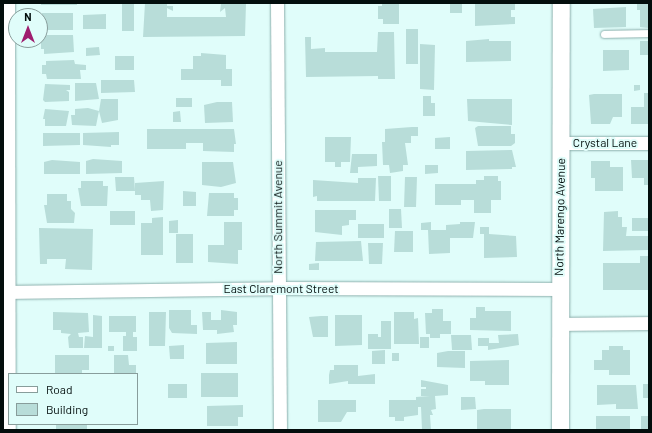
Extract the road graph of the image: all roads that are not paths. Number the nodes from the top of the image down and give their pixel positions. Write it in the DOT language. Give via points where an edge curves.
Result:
graph roads {
  1 [pos="6,3"];
  2 [pos="277,3"];
  3 [pos="561,3"];
  4 [pos="649,33"];
  5 [pos="604,34"];
  6 [pos="562,143"];
  7 [pos="649,143"];
  8 [pos="279,288"];
  9 [pos="559,289"];
  10 [pos="5,292"];
  11 [pos="649,323"];
  12 [pos="559,324"];
  13 [pos="7,430"];
  14 [pos="280,430"];
  15 [pos="560,430"];
  1 -- 10 [label="street"];
  2 -- 8 [label="street, North Summit Avenue"];
  3 -- 6 [label="street, North Marengo Avenue"];
  4 -- 5 [label="lane"];
  6 -- 7 [label="street, Crystal Lane"];
  6 -- 9 [label="street, North Marengo Avenue"];
  8 -- 9 [label="street, East Claremont Street"];
  8 -- 10 [label="street, East Claremont Street"];
  8 -- 14 [label="street, North Summit Avenue"];
  9 -- 12 [label="street, North Marengo Avenue"];
  10 -- 13 [label="street"];
  11 -- 12 [label="street"];
  12 -- 15 [label="street, North Marengo Avenue"];
}
